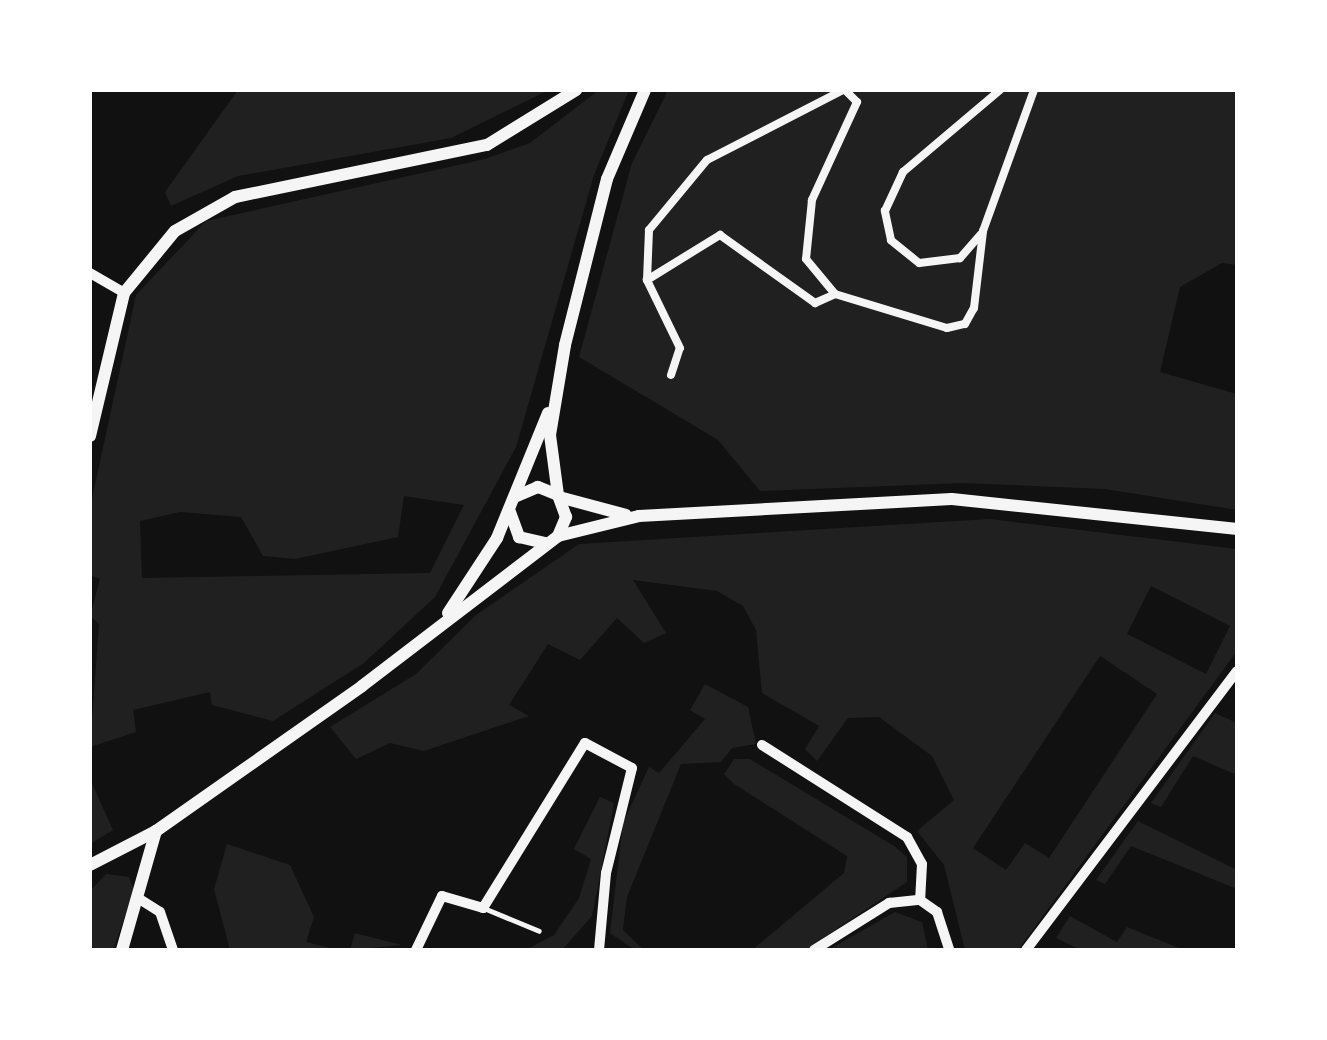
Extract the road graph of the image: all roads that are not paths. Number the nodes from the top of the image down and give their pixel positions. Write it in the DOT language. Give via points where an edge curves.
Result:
graph roads {
  1 [pos="576,90"];
  2 [pos="645,90"];
  3 [pos="844,90"];
  4 [pos="1000,90"];
  5 [pos="1034,90"];
  6 [pos="983,230"];
  7 [pos="90,273"];
  8 [pos="647,280"];
  9 [pos="124,293"];
  10 [pos="834,294"];
  11 [pos="671,375"];
  12 [pos="553,401"];
  13 [pos="90,436"];
  14 [pos="517,496"];
  15 [pos="559,496"];
  16 [pos="510,510"];
  17 [pos="638,516"];
  18 [pos="1237,529"];
  19 [pos="552,539"];
  20 [pos="442,622"];
  21 [pos="1237,671"];
  22 [pos="762,745"];
  23 [pos="156,831"];
  24 [pos="90,864"];
  25 [pos="141,900"];
  26 [pos="920,900"];
  27 [pos="483,908"];
  28 [pos="539,931"];
  29 [pos="948,944"];
  30 [pos="122,950"];
  31 [pos="174,950"];
  32 [pos="416,950"];
  33 [pos="600,950"];
  34 [pos="814,950"];
  35 [pos="1026,950"];
  1 -- 9 [label="street" via="486,145 235,197 175,232"];
  2 -- 12 [label="street" via="607,179"];
  3 -- 8 [label="street" via="694,172 649,230"];
  3 -- 10 [label="street" via="857,102 802,240 815,277"];
  4 -- 6 [label="street" via="903,172 885,211 891,240 920,263 960,258"];
  5 -- 6 [label="street"];
  6 -- 10 [label="street" via="965,324 910,322"];
  7 -- 9 [label="street"];
  8 -- 10 [label="street" via="720,235 815,303"];
  8 -- 11 [label="street" via="680,348"];
  9 -- 13 [label="street"];
  12 -- 14 [label="street"];
  12 -- 15 [label="street"];
  14 -- 15 [label="street" via="538,487"];
  14 -- 16 [label="street"];
  15 -- 17 [label="street"];
  15 -- 19 [label="street" via="566,516"];
  16 -- 19 [label="street" via="519,537"];
  16 -- 20 [label="street"];
  17 -- 18 [label="street" via="952,499"];
  17 -- 19 [label="street"];
  19 -- 20 [label="street"];
  20 -- 23 [label="street"];
  21 -- 35 [label="street"];
  22 -- 26 [label="street" via="907,837 922,864"];
  23 -- 24 [label="street"];
  23 -- 25 [label="street"];
  25 -- 30 [label="street"];
  25 -- 31 [label="street" via="160,912"];
  26 -- 29 [label="street"];
  26 -- 34 [label="street" via="889,903"];
  27 -- 28 [label="lane"];
  27 -- 32 [label="street" via="442,896"];
  27 -- 33 [label="street" via="585,743 632,768 606,874"];
}
